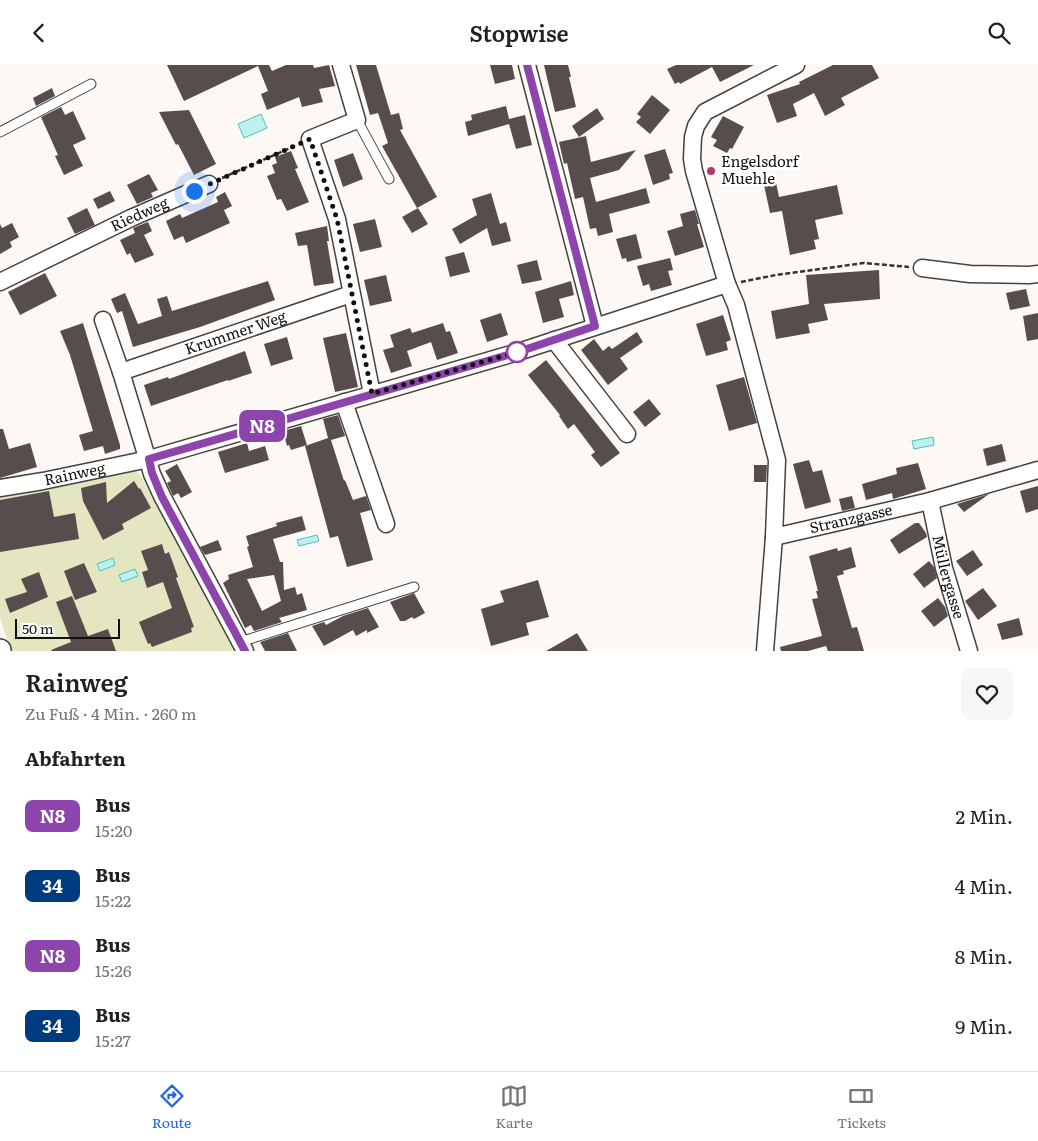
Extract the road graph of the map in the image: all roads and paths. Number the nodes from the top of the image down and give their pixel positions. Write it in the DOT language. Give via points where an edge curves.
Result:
graph roads {
  1 [pos="341,65"];
  2 [pos="527,65"];
  3 [pos="796,65"];
  4 [pos="91,84"];
  5 [pos="357,120"];
  6 [pos="0,132"];
  7 [pos="310,139"];
  8 [pos="389,179"];
  9 [pos="209,184"];
  10 [pos="922,268"];
  11 [pos="1038,274"];
  12 [pos="0,282"];
  13 [pos="728,284"];
  14 [pos="351,294"];
  15 [pos="103,320"];
  16 [pos="595,326"];
  17 [pos="554,340"];
  18 [pos="121,372"];
  19 [pos="372,394"];
  20 [pos="344,402"];
  21 [pos="627,433"];
  22 [pos="149,459"];
  23 [pos="1038,470"];
  24 [pos="0,488"];
  25 [pos="930,501"];
  26 [pos="386,524"];
  27 [pos="774,537"];
  28 [pos="414,587"];
  29 [pos="242,646"];
  30 [pos="765,651"];
  31 [pos="969,651"];
  1 -- 5 [label="street"];
  2 -- 16 [label="street"];
  3 -- 13 [label="street" via="708,110 694,130 694,171"];
  4 -- 6 [label="lane"];
  5 -- 7 [label="street"];
  5 -- 8 [label="lane"];
  7 -- 9 [label="path"];
  7 -- 14 [label="street" via="337,219"];
  9 -- 12 [label="street, Riedweg"];
  10 -- 11 [label="street" via="970,274"];
  10 -- 13 [label="path" via="864,263"];
  13 -- 16 [label="street, Rainweg"];
  13 -- 27 [label="street" via="777,460"];
  14 -- 18 [label="street, Krummer Weg"];
  14 -- 19 [label="street"];
  15 -- 18 [label="street"];
  16 -- 17 [label="street, Rainweg"];
  17 -- 19 [label="street, Rainweg"];
  17 -- 21 [label="street"];
  18 -- 22 [label="street"];
  19 -- 20 [label="street, Rainweg"];
  20 -- 22 [label="street, Rainweg"];
  20 -- 26 [label="street"];
  22 -- 24 [label="street, Rainweg"];
  22 -- 29 [label="street" via="162,497"];
  23 -- 25 [label="street, Stranzgasse"];
  25 -- 27 [label="street, Stranzgasse"];
  25 -- 31 [label="street, Müllergasse" via="944,568"];
  27 -- 30 [label="street"];
  28 -- 29 [label="lane"];
}
